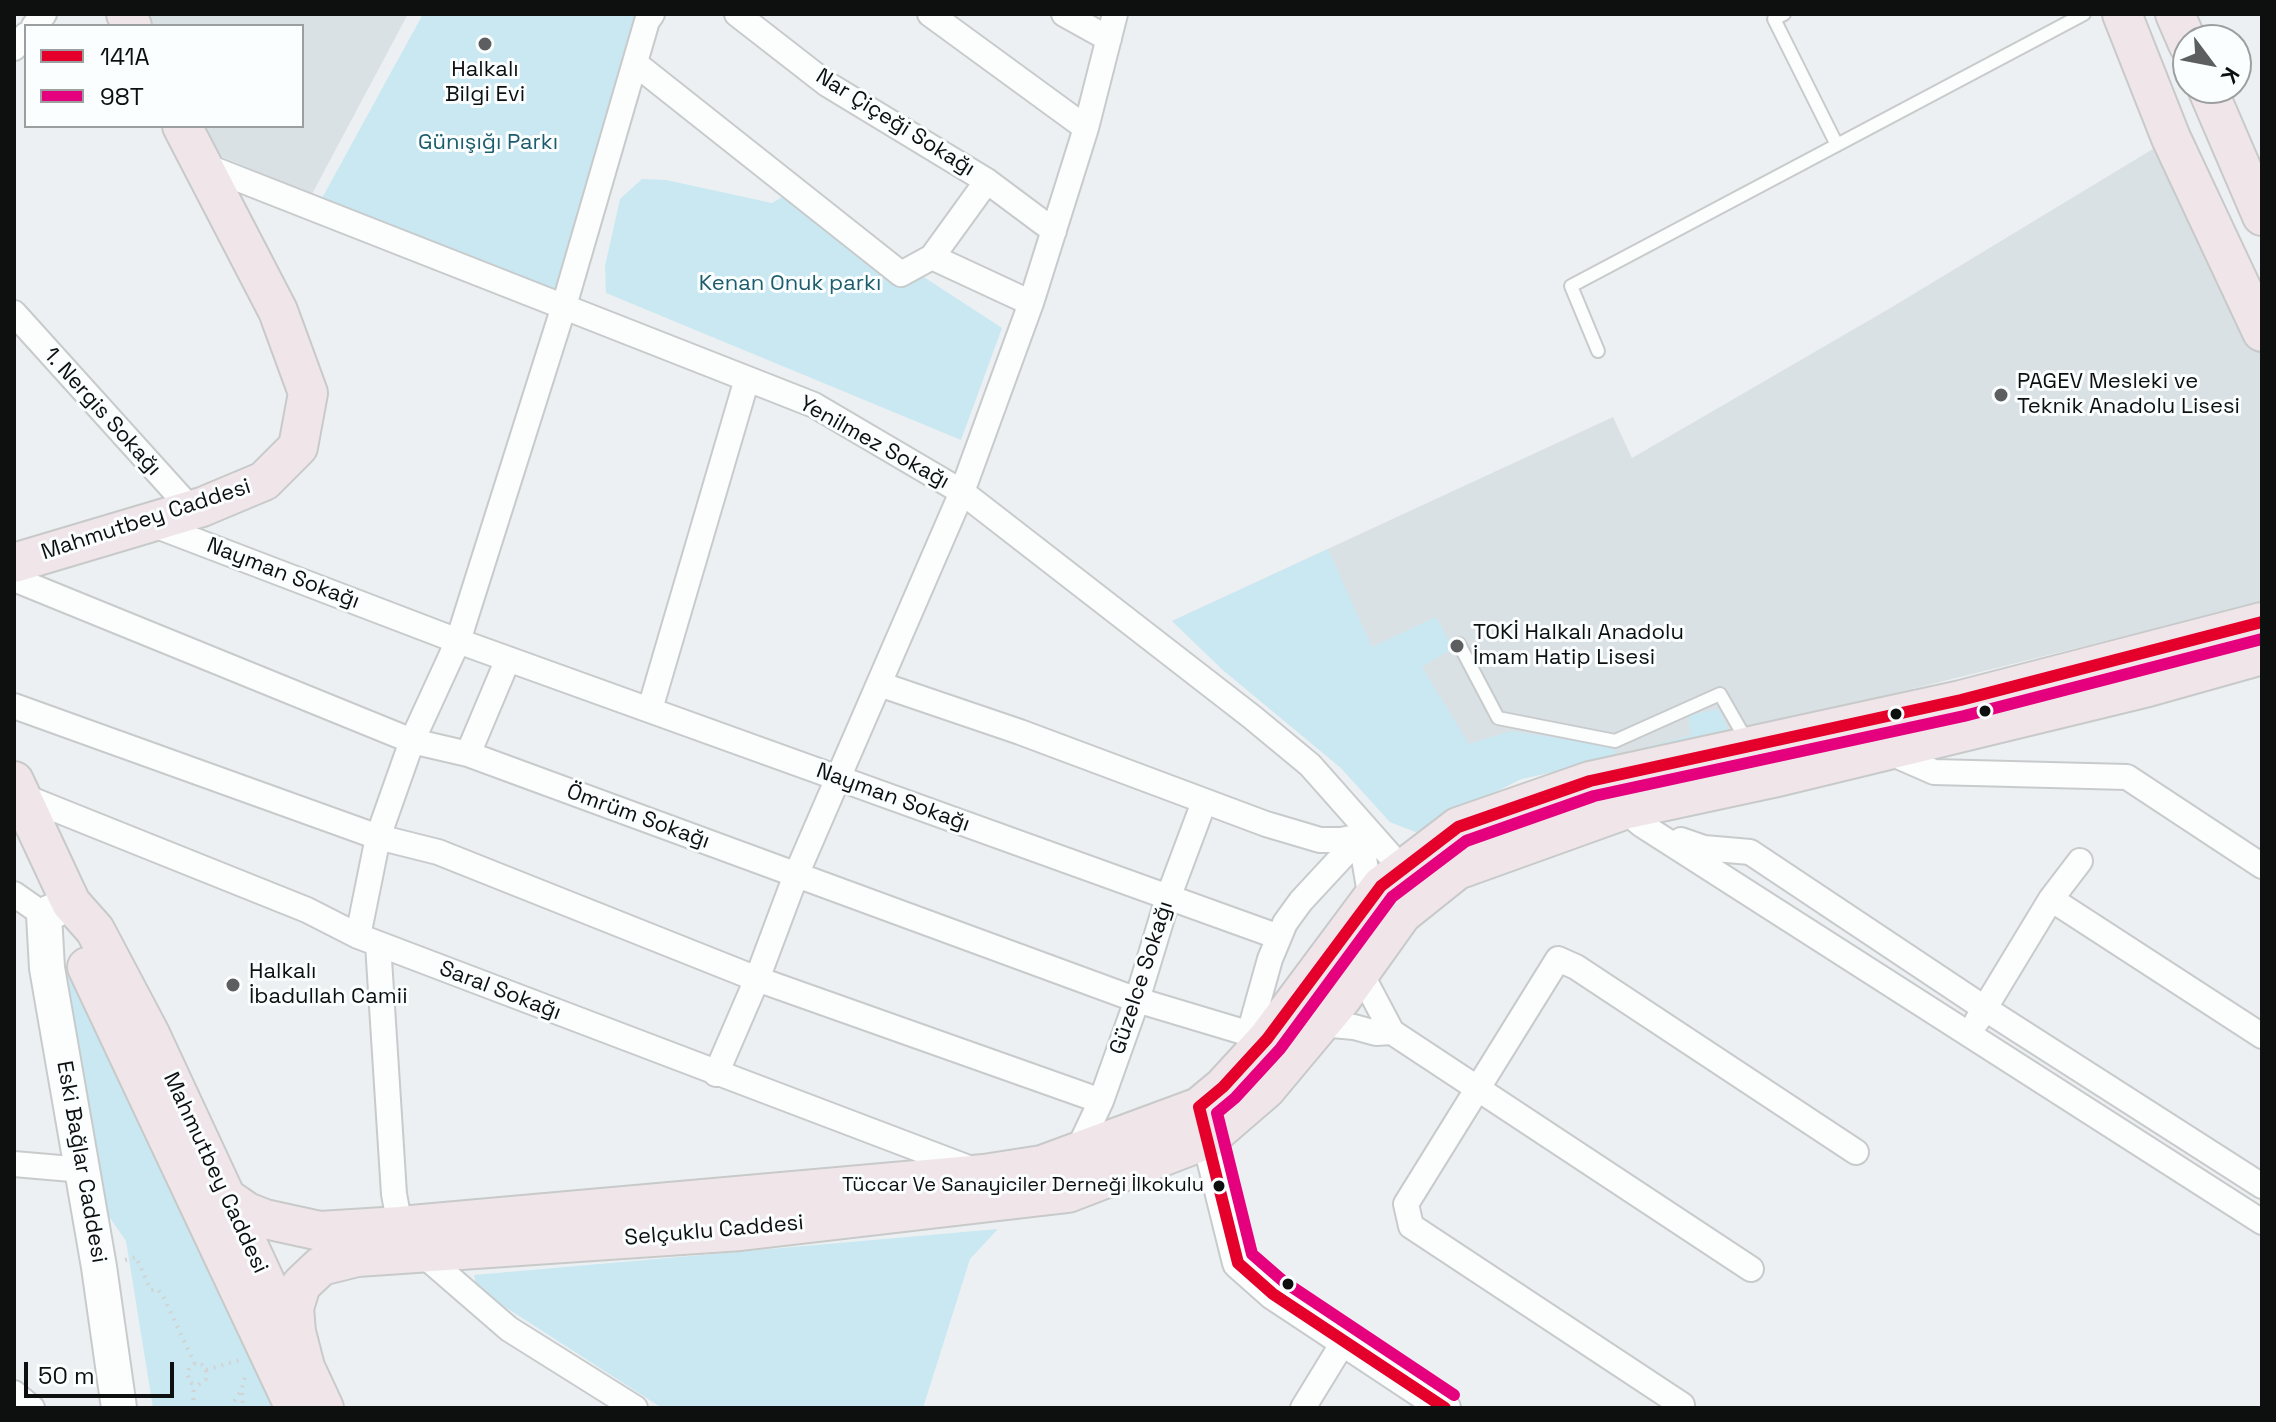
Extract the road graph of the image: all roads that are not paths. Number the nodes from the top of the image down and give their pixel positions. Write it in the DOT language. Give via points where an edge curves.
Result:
graph roads {
  1 [pos="652,14"];
  2 [pos="737,14"];
  3 [pos="930,14"];
  4 [pos="1064,14"];
  5 [pos="1115,14"];
  6 [pos="1784,14"];
  7 [pos="2084,14"];
  8 [pos="2127,20"];
  9 [pos="1109,39"];
  10 [pos="636,64"];
  11 [pos="2216,104"];
  12 [pos="2222,104"];
  13 [pos="2235,104"];
  14 [pos="183,128"];
  15 [pos="1086,128"];
  16 [pos="1837,145"];
  17 [pos="2258,154"];
  18 [pos="203,165"];
  19 [pos="987,181"];
  20 [pos="2262,216"];
  21 [pos="1054,231"];
  22 [pos="932,257"];
  23 [pos="2262,289"];
  24 [pos="1031,303"];
  25 [pos="564,306"];
  26 [pos="14,313"];
  27 [pos="2262,332"];
  28 [pos="1598,351"];
  29 [pos="747,379"];
  30 [pos="962,492"];
  31 [pos="191,509"];
  32 [pos="149,523"];
  33 [pos="14,563"];
  34 [pos="14,579"];
  35 [pos="2262,622"];
  36 [pos="458,641"];
  37 [pos="1459,644"];
  38 [pos="2262,655"];
  39 [pos="508,659"];
  40 [pos="879,684"];
  41 [pos="14,706"];
  42 [pos="650,709"];
  43 [pos="412,741"];
  44 [pos="1749,746"];
  45 [pos="1886,751"];
  46 [pos="468,754"];
  47 [pos="839,779"];
  48 [pos="1590,781"];
  49 [pos="20,802"];
  50 [pos="1204,802"];
  51 [pos="1633,818"];
  52 [pos="1365,833"];
  53 [pos="378,837"];
  54 [pos="1438,843"];
  55 [pos="2260,860"];
  56 [pos="2080,861"];
  57 [pos="796,875"];
  58 [pos="1414,882"];
  59 [pos="14,894"];
  60 [pos="1168,898"];
  61 [pos="2051,899"];
  62 [pos="1371,900"];
  63 [pos="58,909"];
  64 [pos="1279,937"];
  65 [pos="368,940"];
  66 [pos="1363,970"];
  67 [pos="757,979"];
  68 [pos="1137,1000"];
  69 [pos="1984,1008"];
  70 [pos="1321,1024"];
  71 [pos="1392,1032"];
  72 [pos="1968,1035"];
  73 [pos="2262,1036"];
  74 [pos="1258,1037"];
  75 [pos="716,1074"];
  76 [pos="1478,1088"];
  77 [pos="1101,1101"];
  78 [pos="1204,1123"];
  79 [pos="1077,1152"];
  80 [pos="1856,1152"];
  81 [pos="14,1164"];
  82 [pos="83,1170"];
  83 [pos="984,1174"];
  84 [pos="2262,1186"];
  85 [pos="224,1196"];
  86 [pos="2262,1222"];
  87 [pos="320,1231"];
  88 [pos="410,1239"];
  89 [pos="1751,1269"];
  90 [pos="249,1278"];
  91 [pos="1344,1341"];
  92 [pos="305,1367"];
  93 [pos="14,1393"];
  94 [pos="1682,1405"];
  95 [pos="32,1408"];
  96 [pos="119,1408"];
  97 [pos="295,1408"];
  98 [pos="324,1408"];
  99 [pos="635,1408"];
  100 [pos="1303,1408"];
  101 [pos="1445,1408"];
  1 -- 10 [label="street"];
  2 -- 19 [label="street, Nar Çiçeği Sokağı" via="827,84"];
  3 -- 15 [label="street"];
  4 -- 9 [label="street"];
  5 -- 9 [label="street"];
  6 -- 16 [label="lane" via="1774,19"];
  7 -- 16 [label="lane"];
  8 -- 23 [label="main road" via="2206,164"];
  8 -- 27 [label="main road" via="2171,138"];
  9 -- 15 [label="street"];
  10 -- 22 [label="street" via="901,274"];
  10 -- 25 [label="street"];
  11 -- 20 [label="main road"];
  12 -- 17 [label="main road"];
  13 -- 17 [label="main road"];
  14 -- 18 [label="main road, Mahmutbey Caddesi"];
  15 -- 21 [label="street"];
  16 -- 28 [label="lane" via="1571,286"];
  18 -- 25 [label="street, Yenilmez Sokağı"];
  18 -- 31 [label="main road, Mahmutbey Caddesi" via="278,311 308,393 298,447 264,481"];
  19 -- 21 [label="street, Nar Çiçeği Sokağı"];
  19 -- 22 [label="street"];
  21 -- 24 [label="street"];
  22 -- 24 [label="street"];
  24 -- 30 [label="street"];
  25 -- 29 [label="street, Yenilmez Sokağı"];
  25 -- 36 [label="street"];
  26 -- 31 [label="street, 1. Nergis Sokağı"];
  29 -- 30 [label="street, Yenilmez Sokağı" via="814,405"];
  29 -- 42 [label="street"];
  30 -- 40 [label="street"];
  30 -- 52 [label="street, Yenilmez Sokağı" via="1310,765"];
  31 -- 32 [label="main road, Mahmutbey Caddesi"];
  32 -- 33 [label="main road, Mahmutbey Caddesi"];
  32 -- 36 [label="street, Nayman Sokağı"];
  34 -- 43 [label="street, Ömrüm Sokağı"];
  35 -- 44 [label="main road, Selçuklu Caddesi" via="1961,700"];
  36 -- 39 [label="street, Nayman Sokağı"];
  36 -- 43 [label="street"];
  37 -- 44 [label="lane" via="1498,718 1615,741 1720,694"];
  38 -- 45 [label="main road, Selçuklu Caddesi"];
  39 -- 42 [label="street, Nayman Sokağı"];
  39 -- 46 [label="street"];
  40 -- 47 [label="street"];
  40 -- 50 [label="street"];
  41 -- 53 [label="street"];
  42 -- 47 [label="street, Nayman Sokağı"];
  43 -- 46 [label="street, Ömrüm Sokağı"];
  43 -- 53 [label="street"];
  44 -- 48 [label="main road, Selçuklu Caddesi"];
  45 -- 51 [label="main road, Selçuklu Caddesi"];
  45 -- 55 [label="street" via="1934,772 2127,777"];
  46 -- 57 [label="street, Ömrüm Sokağı"];
  47 -- 57 [label="street"];
  47 -- 60 [label="street, Nayman Sokağı"];
  48 -- 51 [label="street"];
  48 -- 54 [label="main road, Selçuklu Caddesi" via="1458,827"];
  49 -- 63 [label="main road, Mahmutbey Caddesi"];
  49 -- 65 [label="street, Saral Sokağı" via="307,910"];
  50 -- 52 [label="street" via="1320,840"];
  50 -- 60 [label="street, Güzelce Sokağı"];
  51 -- 58 [label="main road, Selçuklu Caddesi"];
  51 -- 69 [label="street" via="1704,848 1750,852"];
  51 -- 72 [label="street"];
  52 -- 54 [label="street" via="1416,848"];
  52 -- 58 [label="street, Yenilmez Sokağı"];
  52 -- 62 [label="street"];
  52 -- 64 [label="street" via="1301,901"];
  53 -- 65 [label="street"];
  53 -- 67 [label="street" via="438,852"];
  54 -- 58 [label="main road, Selçuklu Caddesi"];
  56 -- 61 [label="street"];
  57 -- 67 [label="street"];
  57 -- 68 [label="street, Ömrüm Sokağı"];
  58 -- 62 [label="main road, Selçuklu Caddesi" via="1381,886"];
  58 -- 66 [label="main road, Selçuklu Caddesi" via="1402,914"];
  59 -- 63 [label="street"];
  60 -- 64 [label="street, Nayman Sokağı"];
  60 -- 68 [label="street, Güzelce Sokağı"];
  61 -- 69 [label="street"];
  61 -- 73 [label="street"];
  62 -- 74 [label="main road, Selçuklu Caddesi"];
  63 -- 82 [label="main road, Eski Bağlar Caddesi" via="47,968"];
  63 -- 85 [label="main road, Mahmutbey Caddesi" via="95,930 150,1034"];
  63 -- 90 [label="main road, Mahmutbey Caddesi"];
  64 -- 74 [label="street"];
  65 -- 75 [label="street, Saral Sokağı"];
  65 -- 88 [label="street" via="394,1194"];
  66 -- 70 [label="main road, Selçuklu Caddesi"];
  66 -- 71 [label="street"];
  67 -- 75 [label="street"];
  67 -- 77 [label="street"];
  68 -- 74 [label="street, Ömrüm Sokağı"];
  68 -- 77 [label="street, Güzelce Sokağı"];
  69 -- 72 [label="street"];
  69 -- 84 [label="street"];
  70 -- 71 [label="street"];
  70 -- 78 [label="main road, Selçuklu Caddesi" via="1266,1089"];
  71 -- 76 [label="street"];
  72 -- 86 [label="street"];
  74 -- 78 [label="main road, Selçuklu Caddesi"];
  75 -- 83 [label="street, Saral Sokağı"];
  76 -- 80 [label="street" via="1558,959"];
  76 -- 89 [label="street"];
  76 -- 94 [label="street" via="1406,1204 1411,1226"];
  77 -- 79 [label="street, Güzelce Sokağı"];
  78 -- 79 [label="main road, Selçuklu Caddesi"];
  78 -- 88 [label="main road, Selçuklu Caddesi" via="1068,1193 741,1231"];
  78 -- 91 [label="street" via="1238,1263 1273,1294"];
  79 -- 83 [label="main road, Selçuklu Caddesi" via="1042,1165"];
  81 -- 82 [label="street"];
  82 -- 96 [label="main road, Eski Bağlar Caddesi"];
  83 -- 88 [label="main road, Selçuklu Caddesi"];
  85 -- 87 [label="main road" via="265,1219"];
  85 -- 90 [label="main road, Mahmutbey Caddesi"];
  87 -- 88 [label="main road, Selçuklu Caddesi"];
  87 -- 90 [label="main road" via="262,1254"];
  88 -- 92 [label="main road, Selçuklu Caddesi" via="321,1266 301,1285 294,1308"];
  88 -- 99 [label="street" via="509,1329"];
  90 -- 92 [label="main road, Mahmutbey Caddesi"];
  90 -- 97 [label="main road, Mahmutbey Caddesi" via="260,1353"];
  91 -- 100 [label="street"];
  91 -- 101 [label="street"];
  92 -- 98 [label="main road, Mahmutbey Caddesi"];
  93 -- 95 [label="street"];
}
